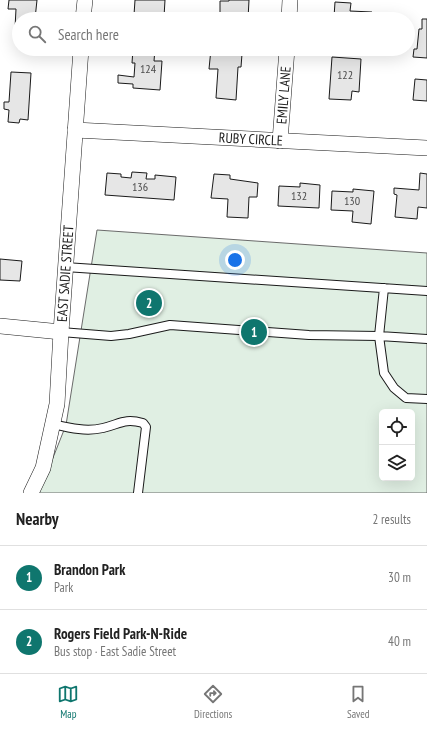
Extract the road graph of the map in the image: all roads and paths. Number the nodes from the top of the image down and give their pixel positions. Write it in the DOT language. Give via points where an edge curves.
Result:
graph roads {
  1 [pos="85,0"];
  2 [pos="290,0"];
  3 [pos="84,12"];
  4 [pos="289,12"];
  5 [pos="80,56"];
  6 [pos="286,56"];
  7 [pos="75,130"];
  8 [pos="280,141"];
  9 [pos="427,148"];
  10 [pos="65,267"];
  11 [pos="384,288"];
  12 [pos="427,291"];
  13 [pos="0,326"];
  14 [pos="60,332"];
  15 [pos="379,336"];
  16 [pos="427,339"];
  17 [pos="427,399"];
  18 [pos="53,424"];
  19 [pos="31,493"];
  20 [pos="138,493"];
  1 -- 3 [label="street"];
  2 -- 4 [label="street"];
  5 -- 7 [label="street, EAST SADIE STREET"];
  6 -- 8 [label="street, EMILY LANE"];
  7 -- 8 [label="street, RUBY CIRCLE"];
  7 -- 10 [label="street, EAST SADIE STREET"];
  8 -- 9 [label="street, RUBY CIRCLE"];
  10 -- 11 [label="lane"];
  10 -- 14 [label="street, EAST SADIE STREET"];
  11 -- 12 [label="lane"];
  11 -- 15 [label="lane"];
  13 -- 14 [label="street"];
  14 -- 15 [label="lane" via="111,336 170,325 309,335"];
  14 -- 18 [label="street, EAST SADIE STREET" via="57,404"];
  15 -- 16 [label="lane"];
  15 -- 17 [label="lane" via="384,373 394,388 406,398"];
  18 -- 19 [label="street, EAST SADIE STREET" via="43,468"];
  18 -- 20 [label="lane" via="89,430 125,421 143,423 146,427"];
}
